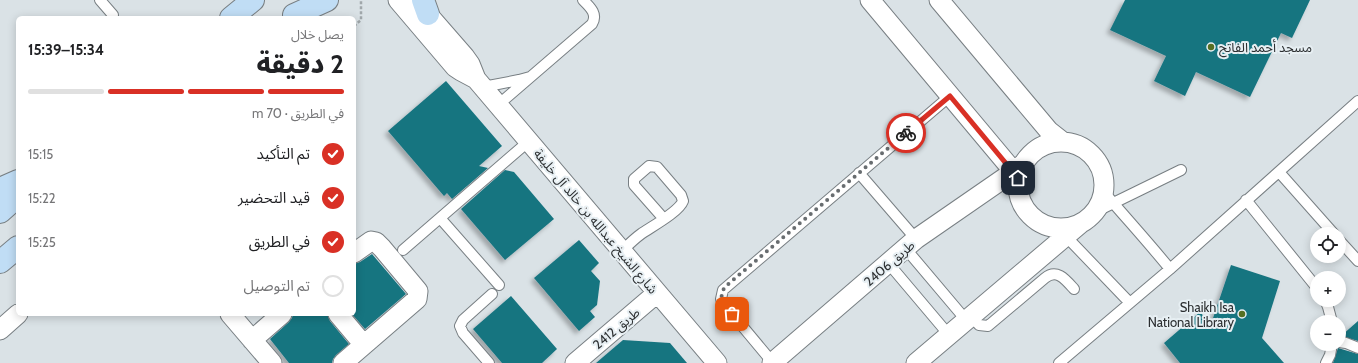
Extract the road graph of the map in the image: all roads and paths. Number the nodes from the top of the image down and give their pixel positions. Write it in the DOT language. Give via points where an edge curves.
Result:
graph roads {
  1 [pos="100,0"];
  2 [pos="253,0"];
  3 [pos="310,0"];
  4 [pos="327,0"];
  5 [pos="361,0"];
  6 [pos="398,0"];
  7 [pos="583,0"];
  8 [pos="870,0"];
  9 [pos="939,0"];
  10 [pos="422,5"];
  11 [pos="114,16"];
  12 [pos="233,16"];
  13 [pos="293,16"];
  14 [pos="294,16"];
  15 [pos="356,24"];
  16 [pos="532,76"];
  17 [pos="480,83"];
  18 [pos="950,96"];
  19 [pos="1358,101"];
  20 [pos="498,105"];
  21 [pos="529,141"];
  22 [pos="1063,142"];
  23 [pos="1181,170"];
  24 [pos="1018,172"];
  25 [pos="1279,172"];
  26 [pos="859,173"];
  27 [pos="16,182"];
  28 [pos="0,189"];
  29 [pos="1108,197"];
  30 [pos="16,198"];
  31 [pos="1246,200"];
  32 [pos="0,212"];
  33 [pos="440,218"];
  34 [pos="664,219"];
  35 [pos="1328,227"];
  36 [pos="1062,232"];
  37 [pos="911,244"];
  38 [pos="1346,248"];
  39 [pos="16,249"];
  40 [pos="403,250"];
  41 [pos="356,251"];
  42 [pos="622,251"];
  43 [pos="1358,261"];
  44 [pos="0,262"];
  45 [pos="889,264"];
  46 [pos="1170,269"];
  47 [pos="1310,279"];
  48 [pos="499,285"];
  49 [pos="1074,289"];
  50 [pos="657,293"];
  51 [pos="492,294"];
  52 [pos="1011,295"];
  53 [pos="1130,303"];
  54 [pos="16,316"];
  55 [pos="232,316"];
  56 [pos="280,316"];
  57 [pos="340,316"];
  58 [pos="969,318"];
  59 [pos="0,330"];
  60 [pos="949,335"];
  61 [pos="252,340"];
  62 [pos="1346,343"];
  63 [pos="364,345"];
  64 [pos="1358,348"];
  65 [pos="1331,351"];
  66 [pos="272,363"];
  67 [pos="344,363"];
  68 [pos="489,363"];
  69 [pos="575,363"];
  70 [pos="717,363"];
  71 [pos="773,363"];
  72 [pos="916,363"];
  73 [pos="1059,363"];
  74 [pos="1326,363"];
  1 -- 11 [label="lane"];
  2 -- 12 [label="main road"];
  3 -- 13 [label="main road"];
  4 -- 14 [label="main road"];
  5 -- 15 [label="path" via="361,20"];
  6 -- 17 [label="street, شارع الشيخ عبدالله بن خالد آل خليفة" via="455,67"];
  7 -- 16 [label="lane" via="595,15 592,24"];
  8 -- 18 [label="street"];
  9 -- 22 [label="street" via="1049,131"];
  10 -- 17 [label="street, شارع الشيخ عبدالله بن خالد آل خليفة" via="470,64"];
  16 -- 17 [label="lane" via="519,80"];
  16 -- 20 [label="lane"];
  17 -- 20 [label="street, شارع الشيخ عبدالله بن خالد آل خليفة"];
  18 -- 24 [label="street"];
  18 -- 26 [label="lane"];
  19 -- 25 [label="lane"];
  20 -- 21 [label="street, شارع الشيخ عبدالله بن خالد آل خليفة"];
  21 -- 33 [label="lane"];
  21 -- 42 [label="street, شارع الشيخ عبدالله بن خالد آل خليفة"];
  22 -- 24 [label="street" via="1040,147 1031,154"];
  22 -- 29 [label="street" via="1077,145 1089,152 1098,164"];
  23 -- 29 [label="lane"];
  24 -- 36 [label="street" via="1018,190 1027,212 1036,220"];
  24 -- 37 [label="street, طريق 2406"];
  25 -- 31 [label="lane"];
  25 -- 35 [label="lane"];
  26 -- 37 [label="lane"];
  26 -- 71 [label="lane" via="723,290 723,303"];
  27 -- 28 [label="main road"];
  29 -- 36 [label="street" via="1088,217"];
  29 -- 46 [label="lane"];
  30 -- 32 [label="main road"];
  31 -- 46 [label="lane"];
  31 -- 47 [label="lane"];
  33 -- 40 [label="lane"];
  33 -- 48 [label="lane"];
  34 -- 34 [label="lane" via="682,204 683,198 657,167 649,166 634,179 634,185"];
  34 -- 42 [label="lane" via="639,235"];
  36 -- 52 [label="street"];
  36 -- 53 [label="lane"];
  37 -- 45 [label="street, طريق 2406"];
  37 -- 58 [label="lane"];
  38 -- 43 [label="lane"];
  39 -- 44 [label="main road"];
  41 -- 63 [label="street" via="371,241 376,242 418,291 417,299"];
  42 -- 50 [label="street, شارع الشيخ عبدالله بن خالد آل خليفة"];
  45 -- 60 [label="lane"];
  45 -- 71 [label="street, طريق 2406"];
  46 -- 53 [label="lane"];
  49 -- 52 [label="lane" via="1060,275 1052,274"];
  50 -- 69 [label="street, طريق 2412"];
  50 -- 70 [label="street, شارع الشيخ عبدالله بن خالد آل خليفة"];
  51 -- 68 [label="lane" via="463,320 460,326 462,333"];
  52 -- 58 [label="street"];
  53 -- 73 [label="lane"];
  54 -- 59 [label="street"];
  55 -- 61 [label="street"];
  56 -- 61 [label="street"];
  57 -- 63 [label="street"];
  58 -- 60 [label="street"];
  60 -- 72 [label="street"];
  61 -- 66 [label="street"];
  62 -- 64 [label="lane"];
  63 -- 67 [label="street"];
  65 -- 74 [label="lane"];
}
